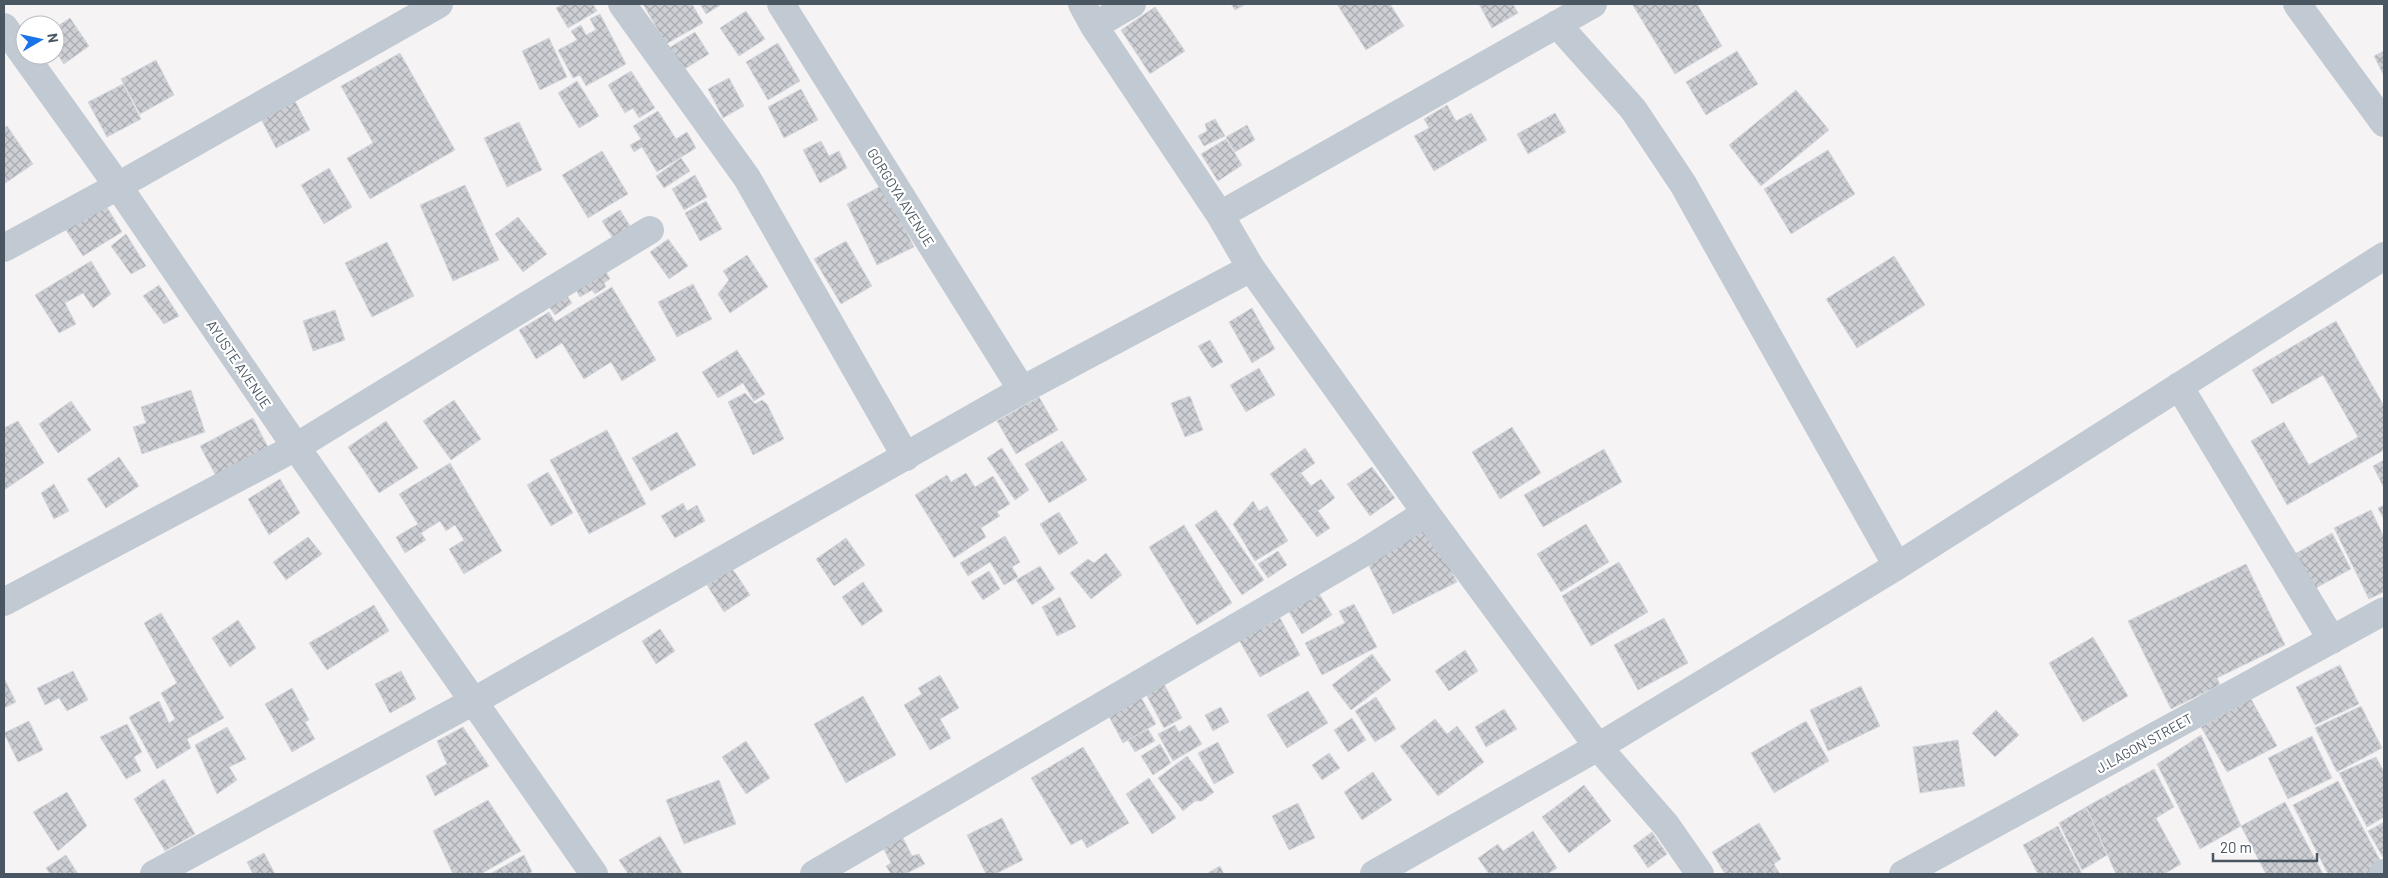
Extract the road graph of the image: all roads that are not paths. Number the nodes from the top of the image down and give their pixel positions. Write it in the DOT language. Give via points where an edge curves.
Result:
graph roads {
  1 [pos="439,4"];
  2 [pos="622,4"];
  3 [pos="781,4"];
  4 [pos="1132,4"];
  5 [pos="1593,4"];
  6 [pos="2297,4"];
  7 [pos="1088,15"];
  8 [pos="1557,24"];
  9 [pos="4,27"];
  10 [pos="2384,123"];
  11 [pos="118,186"];
  12 [pos="1220,215"];
  13 [pos="650,230"];
  14 [pos="4,248"];
  15 [pos="2384,256"];
  16 [pos="1251,268"];
  17 [pos="2179,386"];
  18 [pos="1022,390"];
  19 [pos="296,447"];
  20 [pos="906,457"];
  21 [pos="1426,513"];
  22 [pos="1897,566"];
  23 [pos="4,602"];
  24 [pos="2384,611"];
  25 [pos="2332,640"];
  26 [pos="474,701"];
  27 [pos="1598,747"];
  28 [pos="154,874"];
  29 [pos="594,874"];
  30 [pos="814,874"];
  31 [pos="1374,874"];
  32 [pos="1700,874"];
  33 [pos="1903,874"];
  1 -- 11 [label="street"];
  2 -- 20 [label="street" via="747,178"];
  3 -- 18 [label="street, GORGOYA AVENUE"];
  4 -- 7 [label="street"];
  5 -- 8 [label="street"];
  6 -- 10 [label="street"];
  7 -- 12 [label="street"];
  8 -- 12 [label="street"];
  8 -- 22 [label="street" via="1633,109 1683,184"];
  9 -- 11 [label="street, AYUSTE AVENUE"];
  11 -- 14 [label="street"];
  11 -- 19 [label="street, AYUSTE AVENUE"];
  12 -- 16 [label="street"];
  13 -- 19 [label="street"];
  15 -- 17 [label="street"];
  16 -- 18 [label="street"];
  16 -- 21 [label="street"];
  17 -- 22 [label="street"];
  17 -- 25 [label="street"];
  18 -- 20 [label="street"];
  19 -- 23 [label="street"];
  19 -- 26 [label="street, AYUSTE AVENUE"];
  20 -- 26 [label="street"];
  21 -- 27 [label="street"];
  21 -- 30 [label="street" via="1363,554"];
  22 -- 27 [label="street"];
  24 -- 25 [label="street, J.LAGON STREET"];
  25 -- 33 [label="street, J.LAGON STREET"];
  26 -- 28 [label="street"];
  26 -- 29 [label="street, AYUSTE AVENUE"];
  27 -- 31 [label="street"];
  27 -- 32 [label="street" via="1666,825"];
}
